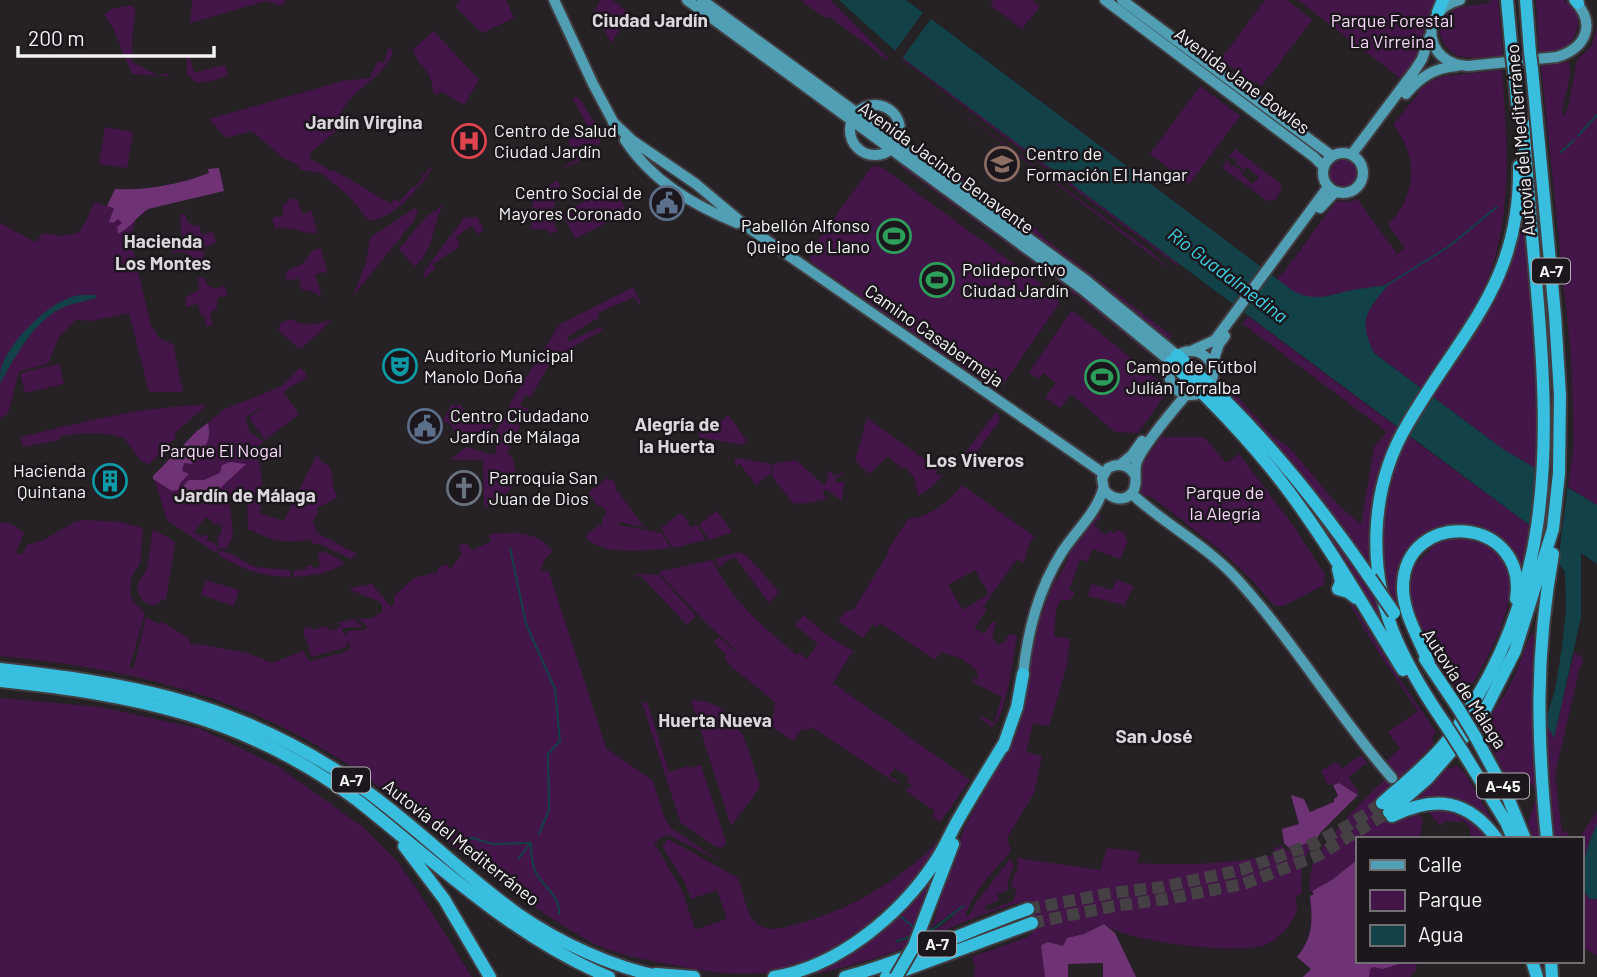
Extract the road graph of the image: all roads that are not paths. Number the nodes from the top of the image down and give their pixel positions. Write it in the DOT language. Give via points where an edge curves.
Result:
graph roads {
  1 [pos="554,0"];
  2 [pos="687,0"];
  3 [pos="1105,0"];
  4 [pos="1122,0"];
  5 [pos="1460,0"];
  6 [pos="1507,0"];
  7 [pos="1526,0"];
  8 [pos="1576,1"];
  9 [pos="701,3"];
  10 [pos="1441,6"];
  11 [pos="1431,33"];
  12 [pos="1457,66"];
  13 [pos="1518,110"];
  14 [pos="854,116"];
  15 [pos="613,122"];
  16 [pos="894,145"];
  17 [pos="1332,156"];
  18 [pos="1355,156"];
  19 [pos="667,164"];
  20 [pos="1324,167"];
  21 [pos="656,175"];
  22 [pos="1331,189"];
  23 [pos="709,196"];
  24 [pos="704,209"];
  25 [pos="746,226"];
  26 [pos="1235,318"];
  27 [pos="1193,350"];
  28 [pos="1174,358"];
  29 [pos="1212,365"];
  30 [pos="1172,385"];
  31 [pos="1206,389"];
  32 [pos="1186,395"];
  33 [pos="1121,464"];
  34 [pos="1103,474"];
  35 [pos="1135,475"];
  36 [pos="1103,489"];
  37 [pos="1132,494"];
  38 [pos="1115,499"];
  39 [pos="1086,519"];
  40 [pos="1544,552"];
  41 [pos="1361,564"];
  42 [pos="1507,638"];
  43 [pos="1429,664"];
  44 [pos="0,669"];
  45 [pos="1023,674"];
  46 [pos="0,681"];
  47 [pos="1442,721"];
  48 [pos="1005,742"];
  49 [pos="1392,778"];
  50 [pos="1388,810"];
  51 [pos="381,819"];
  52 [pos="1496,837"];
  53 [pos="1512,837"];
  54 [pos="1524,837"];
  55 [pos="1547,837"];
  56 [pos="1028,909"];
  57 [pos="1032,923"];
  58 [pos="645,974"];
  59 [pos="490,977"];
  60 [pos="609,977"];
  61 [pos="662,977"];
  62 [pos="694,977"];
  63 [pos="774,977"];
  64 [pos="845,977"];
  65 [pos="886,977"];
  66 [pos="896,977"];
  1 -- 15 [label="main road"];
  2 -- 9 [label="main road, Avenida Jacinto Benavente"];
  3 -- 20 [label="main road, Avenida Jane Bowles"];
  4 -- 17 [label="main road, Avenida Jane Bowles"];
  5 -- 10 [label="main road"];
  6 -- 13 [label="highway, Autovía del Mediterráneo / A-7, bridge"];
  7 -- 40 [label="highway, Autovía del Mediterráneo / A-7, bridge" via="1560,395 1555,546"];
  8 -- 12 [label="main road" via="1586,16 1586,32 1571,53"];
  9 -- 14 [label="main road, Avenida Jacinto Benavente"];
  10 -- 11 [label="main road"];
  11 -- 12 [label="main road" via="1438,53"];
  11 -- 18 [label="main road" via="1415,70"];
  12 -- 18 [label="main road" via="1416,81"];
  13 -- 40 [label="highway, Autovía del Mediterráneo / A-7" via="1544,370"];
  13 -- 47 [label="highway" via="1517,215 1507,257 1482,311 1405,427 1379,506 1379,580 1396,639"];
  14 -- 16 [label="main road, Avenida Jacinto Benavente"];
  14 -- 16 [label="main road" via="851,138 859,150 879,155"];
  14 -- 16 [label="main road" via="870,105 891,111 900,127"];
  15 -- 19 [label="main road"];
  15 -- 21 [label="main road"];
  16 -- 28 [label="main road, Avenida Jacinto Benavente"];
  17 -- 18 [label="main road"];
  17 -- 20 [label="main road"];
  18 -- 22 [label="main road" via="1363,167 1357,189 1349,193"];
  19 -- 21 [label="main road" via="660,165"];
  19 -- 23 [label="main road"];
  20 -- 22 [label="main road" via="1324,179"];
  21 -- 24 [label="main road"];
  22 -- 26 [label="main road"];
  23 -- 24 [label="main road"];
  23 -- 25 [label="main road"];
  24 -- 25 [label="main road"];
  25 -- 34 [label="main road, Camino Casabermeja"];
  26 -- 27 [label="main road" via="1215,340"];
  26 -- 29 [label="main road"];
  27 -- 28 [label="main road"];
  27 -- 29 [label="main road"];
  28 -- 30 [label="main road" via="1169,375"];
  28 -- 31 [label="highway, Avenida Jacinto Benavente"];
  29 -- 31 [label="main road" via="1214,374"];
  30 -- 32 [label="main road"];
  30 -- 33 [label="main road" via="1168,406"];
  31 -- 32 [label="main road"];
  31 -- 41 [label="highway, Avenida Jacinto Benavente" via="1298,480"];
  31 -- 47 [label="highway, Avenida Jacinto Benavente" via="1287,488 1333,556 1340,573 1338,589 1352,594 1367,611 1427,706"];
  32 -- 35 [label="main road" via="1137,461"];
  33 -- 34 [label="main road"];
  33 -- 35 [label="main road"];
  34 -- 36 [label="main road"];
  35 -- 37 [label="main road"];
  36 -- 38 [label="main road"];
  36 -- 39 [label="main road"];
  37 -- 38 [label="main road"];
  37 -- 49 [label="main road" via="1234,576"];
  38 -- 39 [label="main road"];
  39 -- 45 [label="main road" via="1060,554 1039,596"];
  40 -- 42 [label="highway, Autovía del Mediterráneo / A-7"];
  40 -- 50 [label="highway, Autovía del Mediterráneo / A-7" via="1515,651 1482,716 1427,779"];
  40 -- 55 [label="highway" via="1538,683"];
  41 -- 43 [label="highway, Autovía de Málaga / A-45, bridge"];
  42 -- 43 [label="highway" via="1517,595 1508,556 1478,532 1448,530 1421,546 1404,575 1408,617"];
  42 -- 50 [label="highway, Autovía del Mediterráneo / A-7" via="1482,689 1446,743"];
  43 -- 54 [label="highway, Autovía de Málaga / A-45, bridge" via="1475,736"];
  44 -- 58 [label="highway, Autovía del Mediterráneo / A-7" via="148,690 240,719 287,741 375,797 519,914 581,950"];
  45 -- 48 [label="highway"];
  46 -- 51 [label="highway, Autovía del Mediterráneo / A-7" via="90,691 194,715 280,752 338,786"];
  47 -- 53 [label="highway, Autovía de Málaga / A-45, bridge"];
  48 -- 63 [label="highway" via="937,860 907,897 834,955 807,969"];
  48 -- 66 [label="highway, bridge" via="959,829 914,946"];
  50 -- 52 [label="highway" via="1436,802 1460,807 1487,824"];
  51 -- 59 [label="highway" via="444,899"];
  51 -- 60 [label="highway, Autovía del Mediterráneo / A-7" via="516,927 577,964"];
  56 -- 64 [label="highway, A-7"];
  57 -- 65 [label="highway, A-7"];
  58 -- 61 [label="highway, Autovía del Mediterráneo / A-7"];
  58 -- 62 [label="highway"];
}
